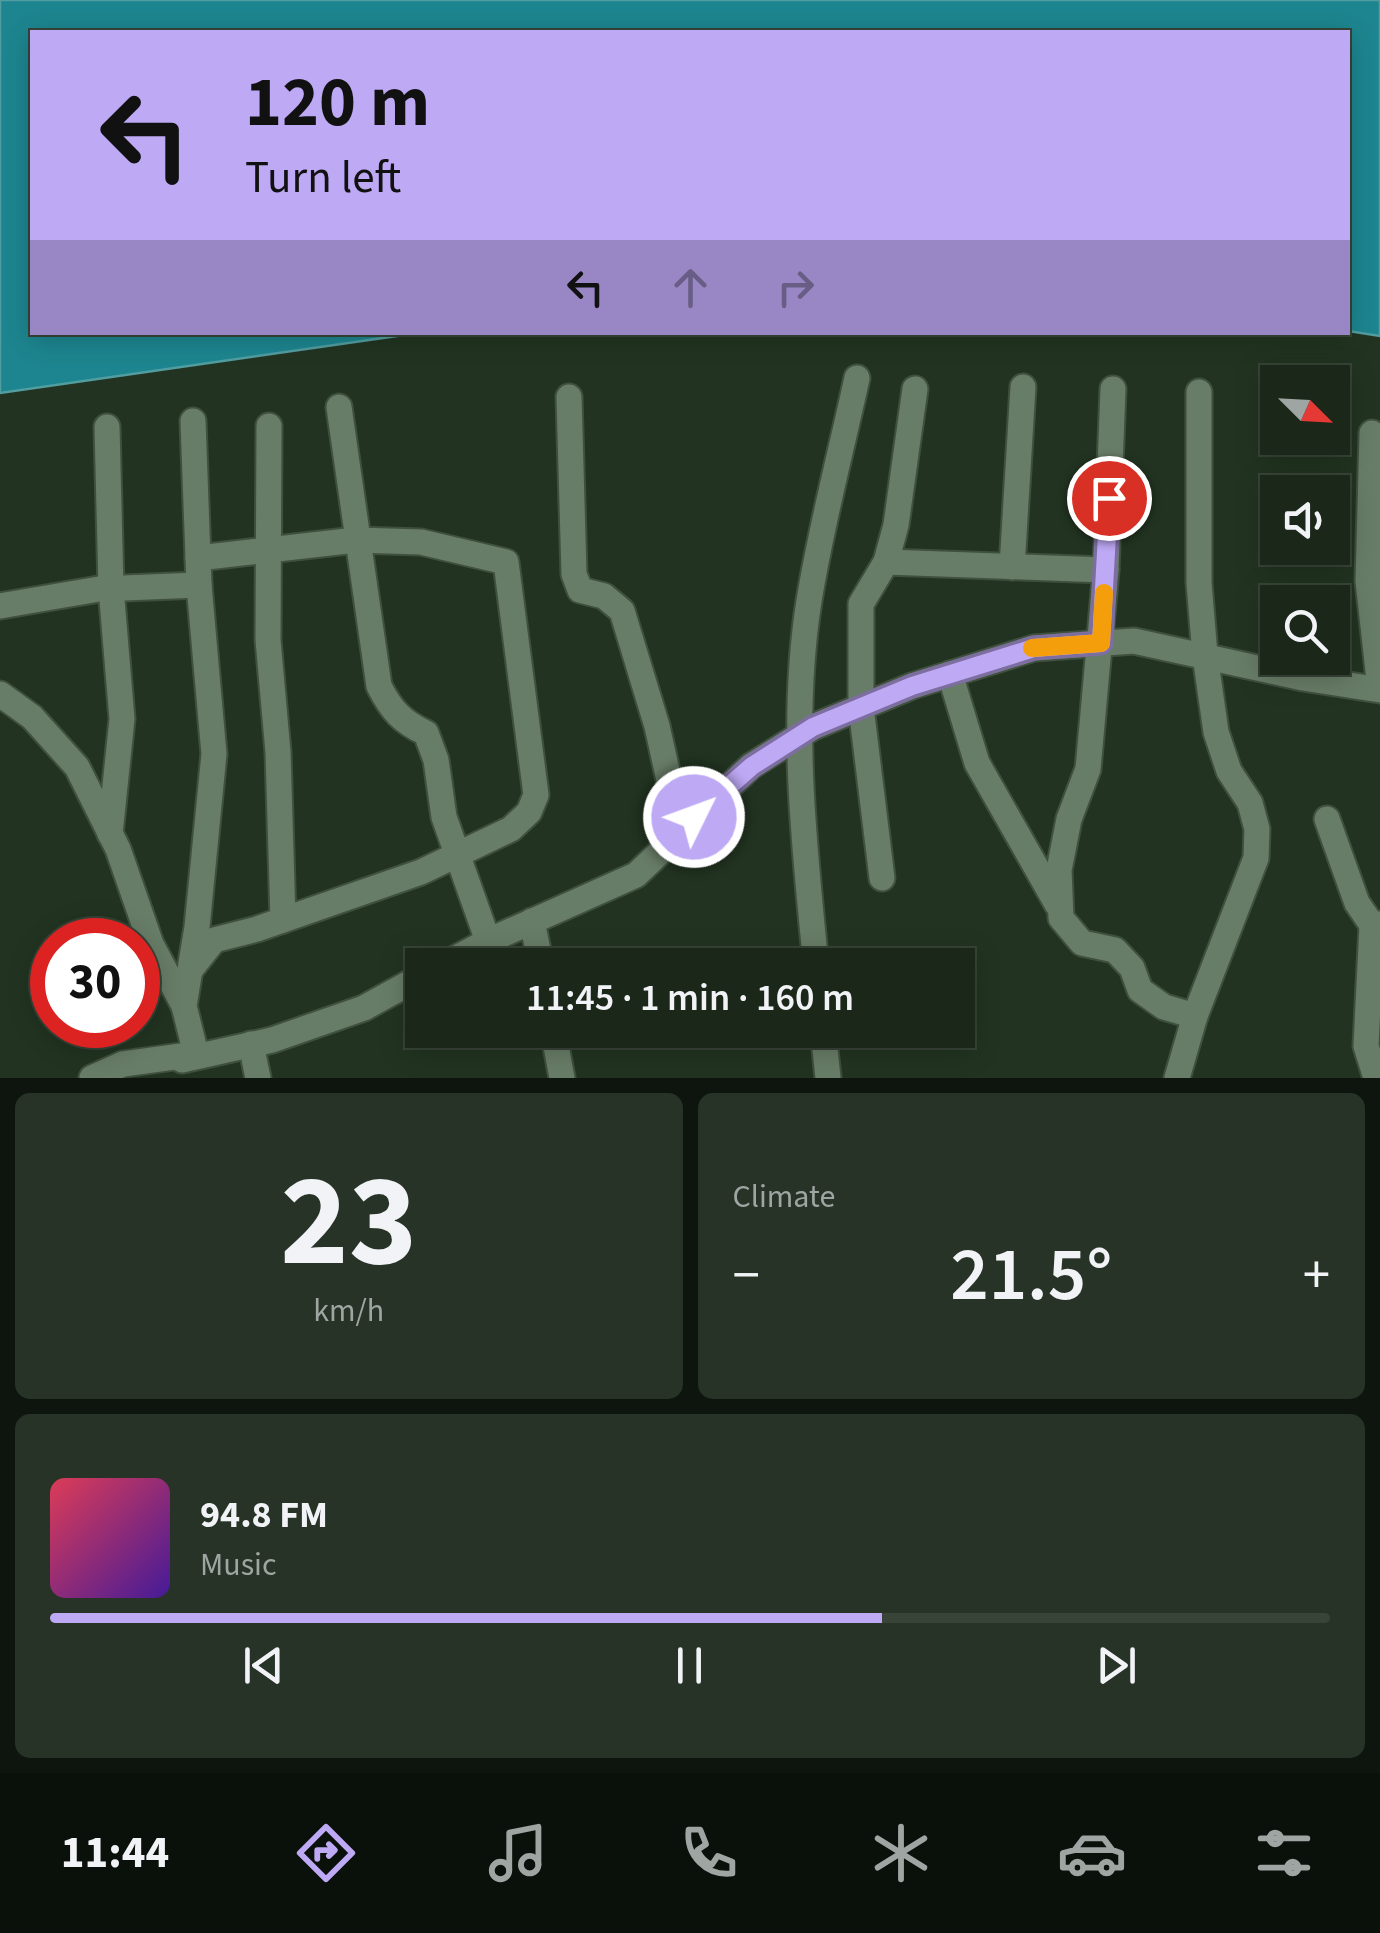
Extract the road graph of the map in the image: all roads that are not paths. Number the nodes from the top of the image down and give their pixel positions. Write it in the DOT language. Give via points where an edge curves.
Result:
graph roads {
  1 [pos="857,378"];
  2 [pos="1023,387"];
  3 [pos="1114,389"];
  4 [pos="915,390"];
  5 [pos="1199,392"];
  6 [pos="569,397"];
  7 [pos="339,406"];
  8 [pos="193,421"];
  9 [pos="269,426"];
  10 [pos="107,427"];
  11 [pos="1372,434"];
  12 [pos="356,540"];
  13 [pos="268,550"];
  14 [pos="886,562"];
  15 [pos="1012,566"];
  16 [pos="1106,570"];
  17 [pos="198,572"];
  18 [pos="111,588"];
  19 [pos="0,606"];
  20 [pos="1101,643"];
  21 [pos="1205,655"];
  22 [pos="950,674"];
  23 [pos="1380,690"];
  24 [pos="0,694"];
  25 [pos="861,707"];
  26 [pos="800,735"];
  27 [pos="1327,819"];
  28 [pos="110,834"];
  29 [pos="677,834"];
  30 [pos="456,856"];
  31 [pos="882,878"];
  32 [pos="1061,911"];
  33 [pos="284,920"];
  34 [pos="532,921"];
  35 [pos="1376,924"];
  36 [pos="488,941"];
  37 [pos="475,948"];
  38 [pos="537,948"];
  39 [pos="814,948"];
  40 [pos="190,969"];
  41 [pos="405,985"];
  42 [pos="184,1006"];
  43 [pos="1195,1016"];
  44 [pos="251,1044"];
  45 [pos="556,1048"];
  46 [pos="825,1048"];
  47 [pos="196,1054"];
  48 [pos="92,1078"];
  49 [pos="135,1078"];
  50 [pos="258,1078"];
  51 [pos="562,1078"];
  52 [pos="828,1078"];
  53 [pos="1177,1078"];
  54 [pos="1376,1078"];
  1 -- 26 [label="street" via="809,602"];
  2 -- 15 [label="street"];
  3 -- 16 [label="street"];
  4 -- 14 [label="street"];
  5 -- 21 [label="street"];
  6 -- 29 [label="street" via="574,574 580,590 604,596 622,611 658,726"];
  7 -- 12 [label="street"];
  8 -- 17 [label="street"];
  9 -- 13 [label="street"];
  10 -- 18 [label="street"];
  11 -- 23 [label="street" via="1368,581"];
  12 -- 13 [label="street"];
  12 -- 30 [label="street" via="379,686 391,710 426,733"];
  12 -- 30 [label="street" via="422,542 506,562 536,795 529,812 510,828"];
  13 -- 17 [label="street"];
  13 -- 33 [label="street"];
  14 -- 15 [label="street"];
  14 -- 25 [label="street" via="861,604"];
  15 -- 16 [label="street"];
  16 -- 20 [label="street"];
  17 -- 18 [label="street"];
  17 -- 40 [label="street" via="214,754"];
  18 -- 19 [label="street"];
  18 -- 28 [label="street" via="122,719"];
  20 -- 21 [label="street" via="1134,641"];
  20 -- 22 [label="street" via="1034,648"];
  20 -- 32 [label="street" via="1088,769 1060,870"];
  21 -- 23 [label="street"];
  21 -- 43 [label="street" via="1216,732 1229,771 1250,803 1256,858"];
  22 -- 25 [label="street"];
  22 -- 32 [label="street" via="977,763"];
  24 -- 28 [label="street" via="32,717 77,767"];
  25 -- 26 [label="street"];
  25 -- 31 [label="street"];
  26 -- 29 [label="street" via="752,766"];
  26 -- 39 [label="street"];
  27 -- 35 [label="street" via="1357,904"];
  28 -- 42 [label="street"];
  29 -- 34 [label="street" via="636,875"];
  30 -- 33 [label="street"];
  30 -- 36 [label="street"];
  32 -- 43 [label="street" via="1082,943 1114,950 1132,968 1140,990 1164,1007"];
  33 -- 40 [label="street" via="214,940"];
  34 -- 36 [label="street"];
  34 -- 38 [label="street"];
  35 -- 54 [label="street" via="1366,1046"];
  36 -- 37 [label="street"];
  40 -- 42 [label="street"];
  41 -- 44 [label="street" via="364,1008"];
  42 -- 47 [label="street"];
  43 -- 53 [label="street"];
  44 -- 47 [label="street"];
  44 -- 50 [label="street"];
  45 -- 51 [label="street"];
  46 -- 52 [label="street"];
  47 -- 48 [label="street" via="123,1064"];
  47 -- 49 [label="street"];
}
